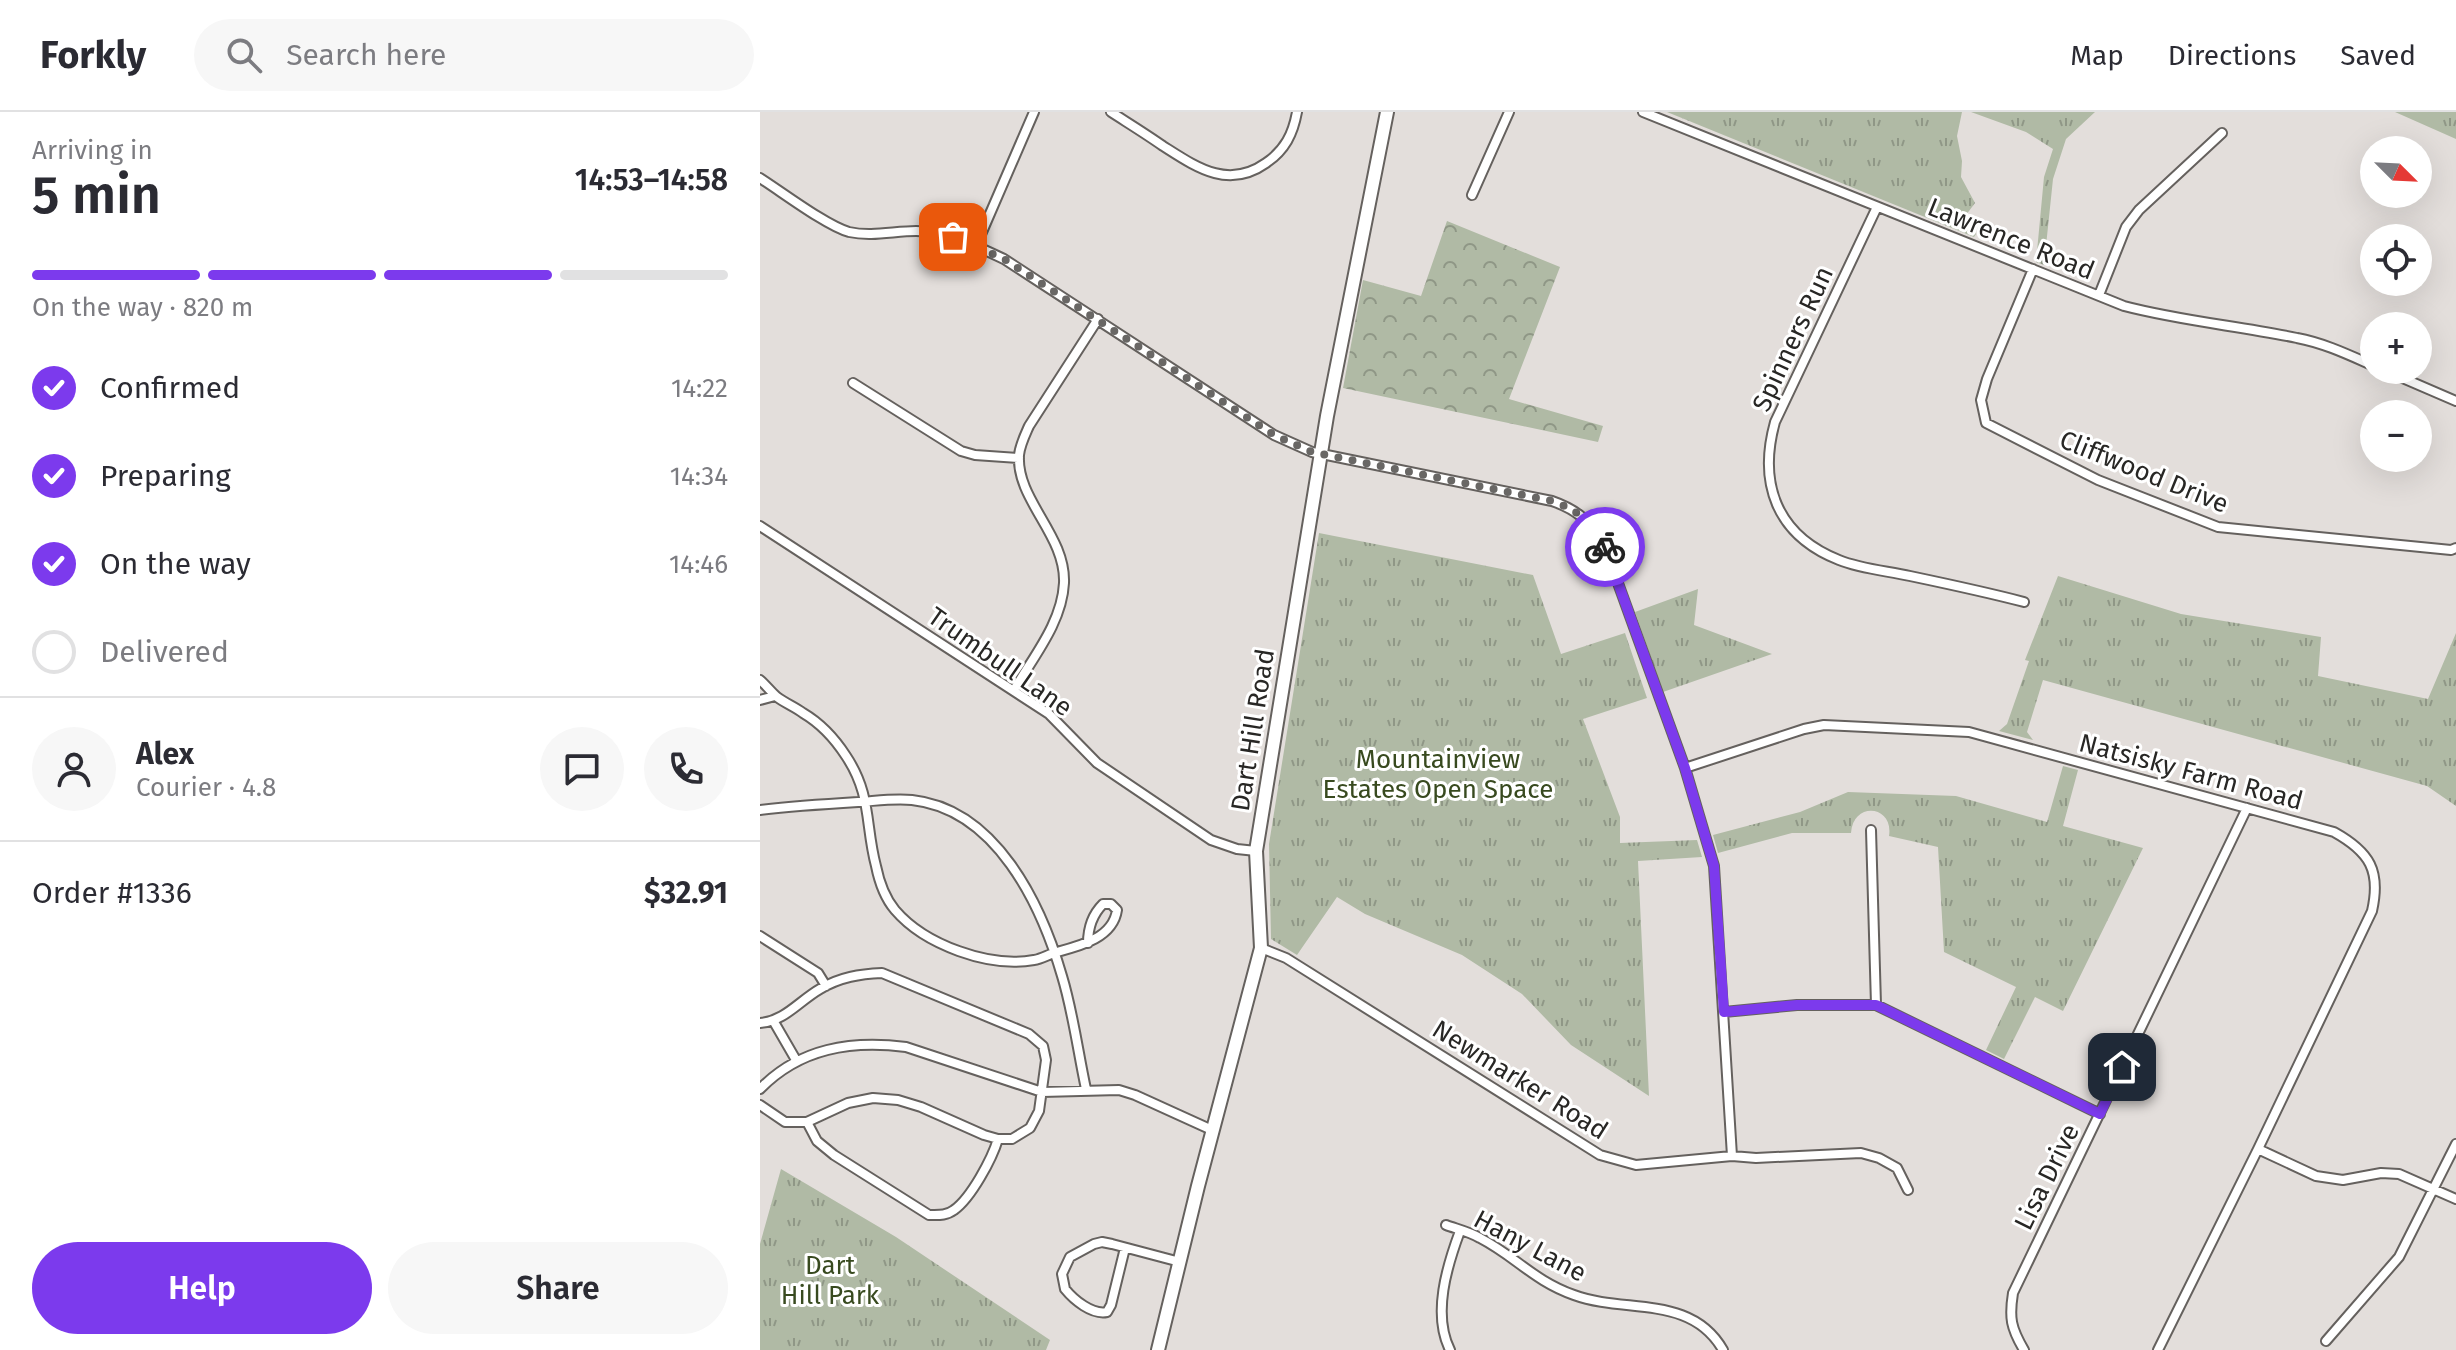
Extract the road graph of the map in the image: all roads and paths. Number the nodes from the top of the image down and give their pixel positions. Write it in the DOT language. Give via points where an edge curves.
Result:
graph roads {
  1 [pos="1034,112"];
  2 [pos="1111,112"];
  3 [pos="1297,112"];
  4 [pos="1387,112"];
  5 [pos="1509,112"];
  6 [pos="1643,112"];
  7 [pos="2222,133"];
  8 [pos="760,178"];
  9 [pos="1472,195"];
  10 [pos="1877,207"];
  11 [pos="976,246"];
  12 [pos="2033,269"];
  13 [pos="2099,295"];
  14 [pos="1098,319"];
  15 [pos="2360,360"];
  16 [pos="853,383"];
  17 [pos="2417,384"];
  18 [pos="2456,401"];
  19 [pos="1321,453"];
  20 [pos="1019,458"];
  21 [pos="760,526"];
  22 [pos="2456,548"];
  23 [pos="2024,602"];
  24 [pos="760,680"];
  25 [pos="1014,690"];
  26 [pos="775,696"];
  27 [pos="760,700"];
  28 [pos="1685,768"];
  29 [pos="867,801"];
  30 [pos="2247,808"];
  31 [pos="760,810"];
  32 [pos="1871,830"];
  33 [pos="1256,851"];
  34 [pos="760,936"];
  35 [pos="1088,943"];
  36 [pos="1261,948"];
  37 [pos="1053,953"];
  38 [pos="826,986"];
  39 [pos="1876,1005"];
  40 [pos="1724,1012"];
  41 [pos="774,1022"];
  42 [pos="760,1023"];
  43 [pos="796,1060"];
  44 [pos="760,1089"];
  45 [pos="1086,1089"];
  46 [pos="1042,1092"];
  47 [pos="760,1105"];
  48 [pos="2100,1114"];
  49 [pos="807,1122"];
  50 [pos="1212,1130"];
  51 [pos="998,1139"];
  52 [pos="2456,1144"];
  53 [pos="2258,1149"];
  54 [pos="1732,1156"];
  55 [pos="2435,1189"];
  56 [pos="1908,1190"];
  57 [pos="2456,1199"];
  58 [pos="1446,1225"];
  59 [pos="1460,1231"];
  60 [pos="1125,1248"];
  61 [pos="1180,1262"];
  62 [pos="2326,1341"];
  63 [pos="1158,1350"];
  64 [pos="1450,1350"];
  65 [pos="1723,1350"];
  66 [pos="2024,1350"];
  67 [pos="2158,1350"];
  1 -- 11 [label="street"];
  2 -- 3 [label="street" via="1199,168 1239,175 1280,153"];
  4 -- 19 [label="main road, Dart Hill Road"];
  5 -- 9 [label="street"];
  6 -- 10 [label="street, Lawrence Road"];
  7 -- 13 [label="street" via="2126,227"];
  8 -- 11 [label="street" via="845,231 916,231"];
  10 -- 12 [label="street, Lawrence Road"];
  10 -- 23 [label="street, Spinners Run" via="1775,422 1769,485 1781,514 1806,542 1840,560"];
  11 -- 14 [label="street"];
  12 -- 13 [label="street, Lawrence Road"];
  12 -- 22 [label="street, Cliffwood Drive" via="1987,379 1981,400 1986,423 2098,480 2218,527"];
  13 -- 15 [label="street, Lawrence Road" via="2151,313 2299,338"];
  14 -- 19 [label="street" via="1274,435"];
  14 -- 20 [label="street" via="1029,426"];
  16 -- 20 [label="street" via="961,451"];
  17 -- 18 [label="street"];
  19 -- 28 [label="street" via="1552,501 1588,520 1602,539"];
  19 -- 33 [label="main road, Dart Hill Road"];
  20 -- 25 [label="street" via="1023,480 1059,550 1064,585 1053,625"];
  21 -- 25 [label="street, Trumbull Lane"];
  24 -- 26 [label="street"];
  25 -- 33 [label="street, Trumbull Lane" via="1049,714 1120,780 1211,840"];
  26 -- 27 [label="street"];
  26 -- 29 [label="street" via="829,733 847,756"];
  28 -- 30 [label="street, Natsisky Farm Road" via="1824,725 1948,729"];
  28 -- 40 [label="street" via="1714,866"];
  29 -- 31 [label="street"];
  29 -- 37 [label="street" via="913,800 943,807 984,832 1036,905"];
  29 -- 37 [label="street" via="884,892 896,911 918,929 966,954 1003,961 1035,960"];
  30 -- 48 [label="street, Lisa Drive"];
  30 -- 53 [label="street, Natsisky Farm Road" via="2350,841 2372,867 2377,889 2372,911"];
  32 -- 39 [label="street"];
  33 -- 36 [label="main road, Dart Hill Road"];
  34 -- 38 [label="street" via="818,973"];
  35 -- 35 [label="street" via="1095,913 1111,904 1116,918"];
  35 -- 37 [label="street"];
  36 -- 50 [label="main road, Dart Hill Road"];
  36 -- 54 [label="street, Newmarker Road" via="1286,958 1600,1155 1636,1165"];
  37 -- 45 [label="street"];
  38 -- 41 [label="street"];
  38 -- 46 [label="street" via="882,973 1029,1034 1043,1046"];
  39 -- 40 [label="street"];
  39 -- 48 [label="street"];
  40 -- 54 [label="street"];
  41 -- 42 [label="street"];
  41 -- 43 [label="street"];
  43 -- 44 [label="street"];
  43 -- 46 [label="street" via="859,1044 906,1047"];
  45 -- 46 [label="street"];
  45 -- 50 [label="street" via="1135,1095"];
  46 -- 51 [label="street" via="1030,1128 1012,1139"];
  47 -- 49 [label="street" via="785,1122"];
  48 -- 66 [label="street, Lisa Drive" via="2013,1293 2013,1332"];
  49 -- 51 [label="street" via="839,1106 873,1098 898,1100"];
  49 -- 51 [label="street" via="817,1141 834,1155 929,1215 955,1210 977,1183"];
  50 -- 61 [label="main road, Dart Hill Road"];
  52 -- 55 [label="street"];
  53 -- 55 [label="street" via="2327,1179 2399,1174"];
  53 -- 67 [label="street"];
  54 -- 56 [label="street, Newmarker Road" via="1861,1153 1897,1168"];
  55 -- 57 [label="street"];
  55 -- 62 [label="street" via="2399,1257"];
  58 -- 59 [label="street, Hany Lane"];
  59 -- 64 [label="street" via="1443,1299"];
  59 -- 65 [label="street, Hany Lane" via="1478,1236 1533,1276 1578,1297 1691,1318 1705,1326"];
  60 -- 60 [label="street" via="1102,1242 1077,1253 1065,1264 1065,1289 1091,1310 1107,1312"];
  60 -- 61 [label="street"];
  61 -- 63 [label="main road, Dart Hill Road"];
}
